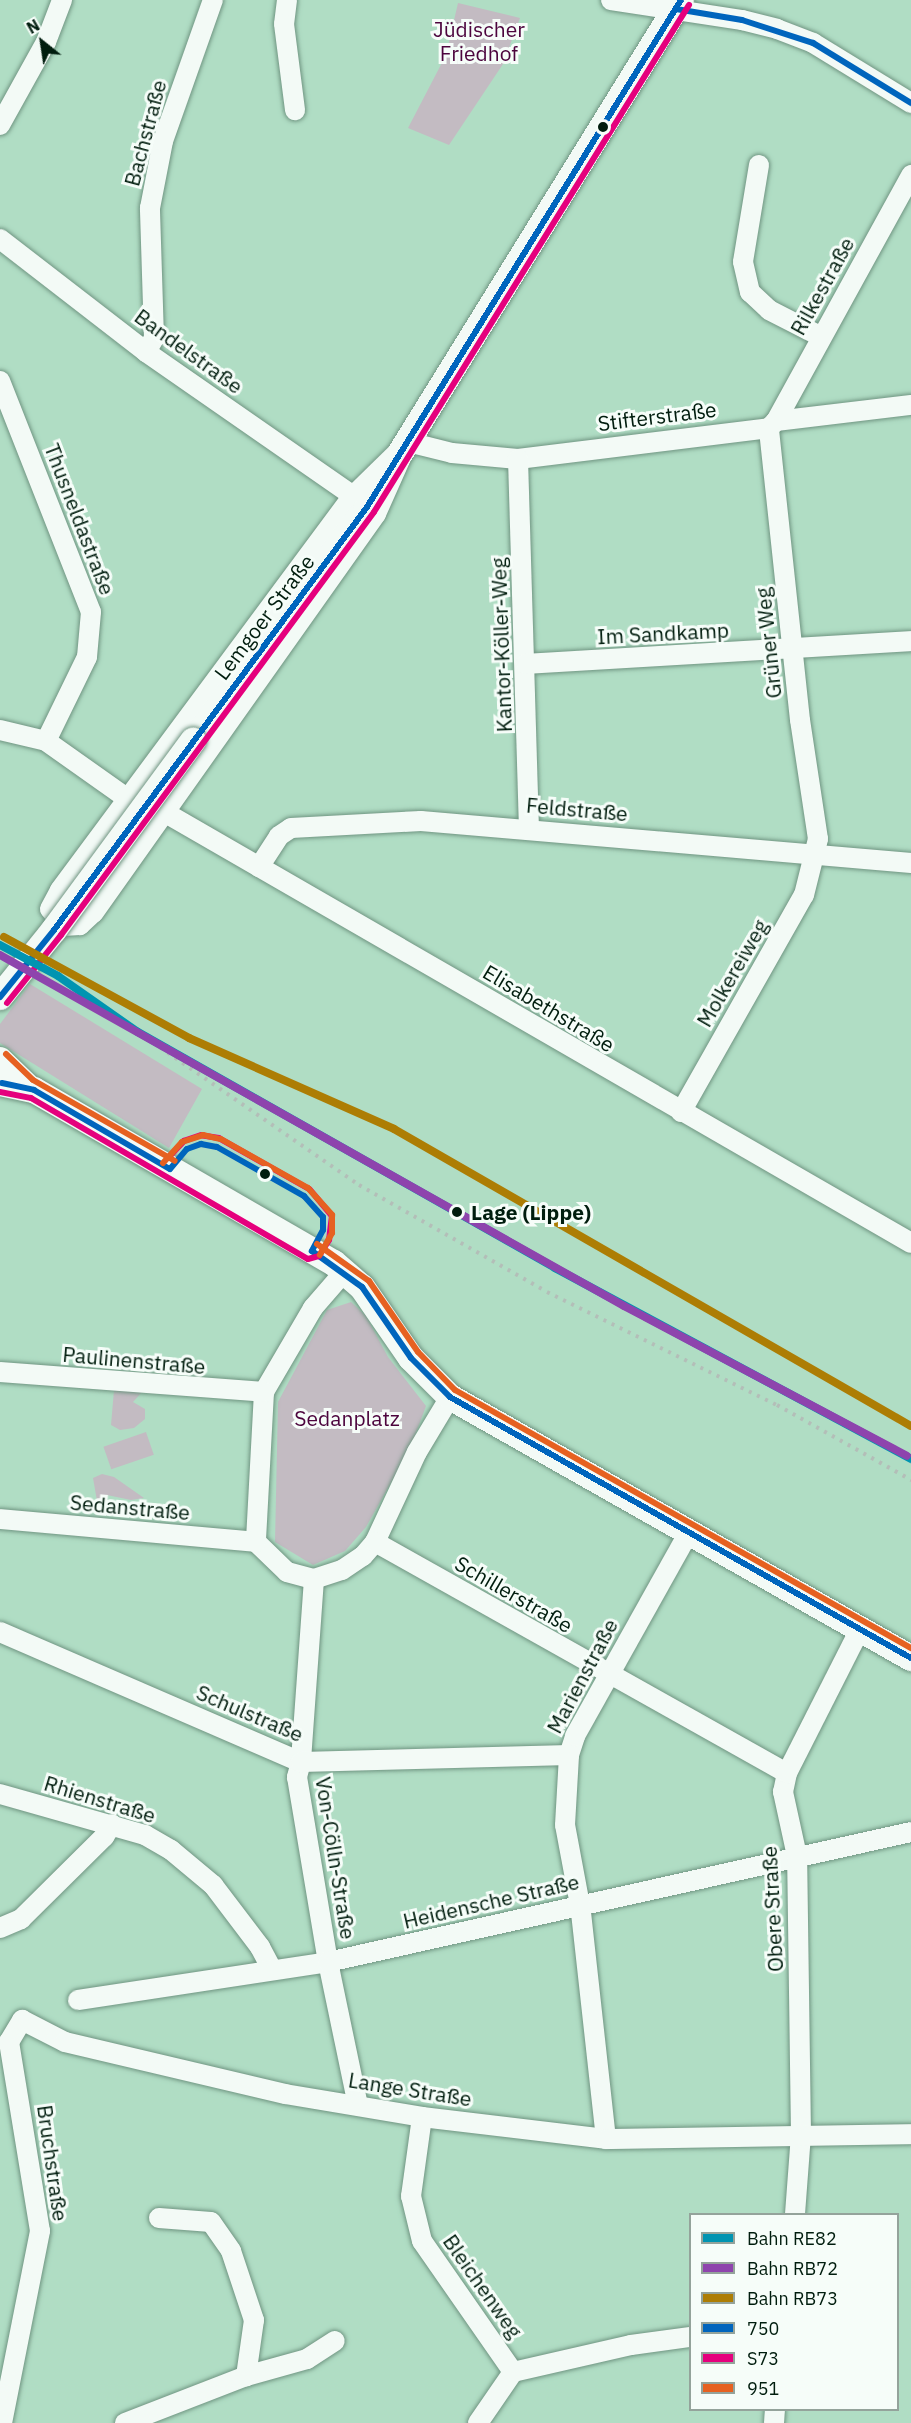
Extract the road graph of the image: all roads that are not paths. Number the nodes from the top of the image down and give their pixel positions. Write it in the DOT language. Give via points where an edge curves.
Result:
graph roads {
  1 [pos="62,0"];
  2 [pos="213,0"];
  3 [pos="287,0"];
  4 [pos="611,0"];
  5 [pos="679,4"];
  6 [pos="911,103"];
  7 [pos="295,111"];
  8 [pos="0,125"];
  9 [pos="759,165"];
  10 [pos="911,175"];
  11 [pos="0,239"];
  12 [pos="822,337"];
  13 [pos="146,352"];
  14 [pos="0,381"];
  15 [pos="911,405"];
  16 [pos="772,425"];
  17 [pos="408,442"];
  18 [pos="518,459"];
  19 [pos="353,496"];
  20 [pos="911,641"];
  21 [pos="794,649"];
  22 [pos="526,664"];
  23 [pos="0,730"];
  24 [pos="46,741"];
  25 [pos="128,799"];
  26 [pos="164,812"];
  27 [pos="529,829"];
  28 [pos="815,853"];
  29 [pos="911,863"];
  30 [pos="259,867"];
  31 [pos="0,997"];
  32 [pos="2,1078"];
  33 [pos="681,1112"];
  34 [pos="911,1243"];
  35 [pos="345,1271"];
  36 [pos="0,1372"];
  37 [pos="264,1392"];
  38 [pos="450,1397"];
  39 [pos="0,1520"];
  40 [pos="688,1534"];
  41 [pos="256,1542"];
  42 [pos="375,1542"];
  43 [pos="314,1579"];
  44 [pos="860,1629"];
  45 [pos="0,1632"];
  46 [pos="911,1658"];
  47 [pos="608,1676"];
  48 [pos="568,1755"];
  49 [pos="301,1762"];
  50 [pos="787,1773"];
  51 [pos="0,1794"];
  52 [pos="112,1824"];
  53 [pos="911,1832"];
  54 [pos="797,1856"];
  55 [pos="580,1905"];
  56 [pos="0,1928"];
  57 [pos="328,1962"];
  58 [pos="272,1970"];
  59 [pos="78,2000"];
  60 [pos="22,2020"];
  61 [pos="358,2105"];
  62 [pos="422,2117"];
  63 [pos="911,2134"];
  64 [pos="801,2135"];
  65 [pos="606,2139"];
  66 [pos="795,2213"];
  67 [pos="159,2218"];
  68 [pos="689,2337"];
  69 [pos="335,2341"];
  70 [pos="513,2372"];
  71 [pos="246,2376"];
  72 [pos="2,2418"];
  73 [pos="125,2423"];
  74 [pos="478,2423"];
  1 -- 8 [label="street" via="46,42"];
  2 -- 13 [label="street, Bachstraße" via="163,141 150,208 154,338"];
  3 -- 7 [label="street" via="284,24"];
  4 -- 5 [label="street"];
  5 -- 6 [label="street" via="806,41"];
  5 -- 17 [label="main road, Lemgoer Straße"];
  9 -- 12 [label="street" via="743,262 750,292 769,310"];
  10 -- 12 [label="street, Rilkestraße"];
  11 -- 13 [label="street, Bandelstraße"];
  12 -- 16 [label="street, Rilkestraße"];
  13 -- 19 [label="street, Bandelstraße"];
  14 -- 24 [label="street, Thusneldastraße" via="91,612 87,657"];
  15 -- 16 [label="street, Stifterstraße"];
  16 -- 18 [label="street, Stifterstraße"];
  16 -- 21 [label="street, Grüner Weg"];
  17 -- 18 [label="street, Stifterstraße" via="473,456"];
  17 -- 19 [label="street, Lemgoer Straße"];
  17 -- 26 [label="street, Lemgoer Straße" via="376,514"];
  17 -- 31 [label="main road, Lemgoer Straße, bridge" via="343,537 54,930"];
  18 -- 22 [label="street, Kantor-Köller-Weg"];
  19 -- 25 [label="street, Lemgoer Straße"];
  20 -- 21 [label="street, Im Sandkamp"];
  21 -- 22 [label="street, Im Sandkamp"];
  21 -- 28 [label="street, Grüner Weg" via="818,839"];
  22 -- 27 [label="street, Kantor-Köller-Weg"];
  23 -- 24 [label="street"];
  24 -- 25 [label="street"];
  25 -- 26 [label="street"];
  25 -- 26 [label="street, Lemgoer Straße" via="53,901 52,916 63,926 80,925 93,913"];
  26 -- 30 [label="street, Elisabethstraße"];
  27 -- 28 [label="street, Feldstraße"];
  27 -- 30 [label="street, Feldstraße" via="421,821 291,828 279,836"];
  28 -- 29 [label="street, Feldstraße"];
  28 -- 33 [label="street, Molkereiweg" via="804,895"];
  30 -- 33 [label="street, Elisabethstraße"];
  32 -- 35 [label="main road" via="28,1087"];
  33 -- 34 [label="street, Elisabethstraße"];
  35 -- 37 [label="street" via="313,1308"];
  35 -- 38 [label="main road" via="375,1304 411,1358"];
  36 -- 37 [label="street, Paulinenstraße"];
  37 -- 41 [label="street"];
  38 -- 40 [label="main road"];
  38 -- 42 [label="street" via="417,1452"];
  39 -- 41 [label="street, Sedanstraße"];
  40 -- 44 [label="main road"];
  40 -- 47 [label="street, Marienstraße"];
  41 -- 43 [label="street" via="287,1572"];
  42 -- 43 [label="street" via="342,1570"];
  42 -- 47 [label="street, Schillerstraße"];
  43 -- 49 [label="street, Von-Cölln-Straße"];
  44 -- 46 [label="main road"];
  44 -- 50 [label="street, Obere Straße"];
  45 -- 49 [label="street, Schulstraße"];
  47 -- 48 [label="street, Marienstraße"];
  47 -- 50 [label="street, Schillerstraße"];
  48 -- 49 [label="street, Schulstraße"];
  48 -- 55 [label="street, Marienstraße" via="565,1825"];
  49 -- 57 [label="street, Von-Cölln-Straße" via="297,1777"];
  50 -- 54 [label="street, Obere Straße" via="783,1792"];
  51 -- 52 [label="street, Rhienstraße"];
  52 -- 56 [label="street" via="104,1837 21,1919"];
  52 -- 58 [label="street, Rhienstraße" via="145,1834 213,1885 260,1947"];
  53 -- 54 [label="street, Heidensche Straße"];
  54 -- 55 [label="street, Heidensche Straße"];
  54 -- 64 [label="street, Obere Straße"];
  55 -- 57 [label="street, Heidensche Straße"];
  55 -- 65 [label="street, Marienstraße"];
  57 -- 58 [label="street, Heidensche Straße"];
  57 -- 61 [label="street, Von-Cölln-Straße"];
  58 -- 59 [label="street, Heidensche Straße"];
  60 -- 61 [label="street, Lange Straße" via="65,2042 285,2094"];
  60 -- 72 [label="street, Bruchstraße" via="9,2042 40,2231"];
  61 -- 62 [label="street, Lange Straße"];
  62 -- 65 [label="street, Lange Straße"];
  62 -- 70 [label="street, Bleichenweg" via="411,2196 422,2241"];
  63 -- 64 [label="street, Lange Straße"];
  64 -- 65 [label="street, Lange Straße"];
  64 -- 66 [label="street, Obere Straße"];
  67 -- 71 [label="street" via="211,2222 231,2251 254,2320"];
  68 -- 70 [label="street" via="631,2345"];
  69 -- 71 [label="street" via="307,2359"];
  70 -- 74 [label="street"];
  71 -- 73 [label="street"];
}
